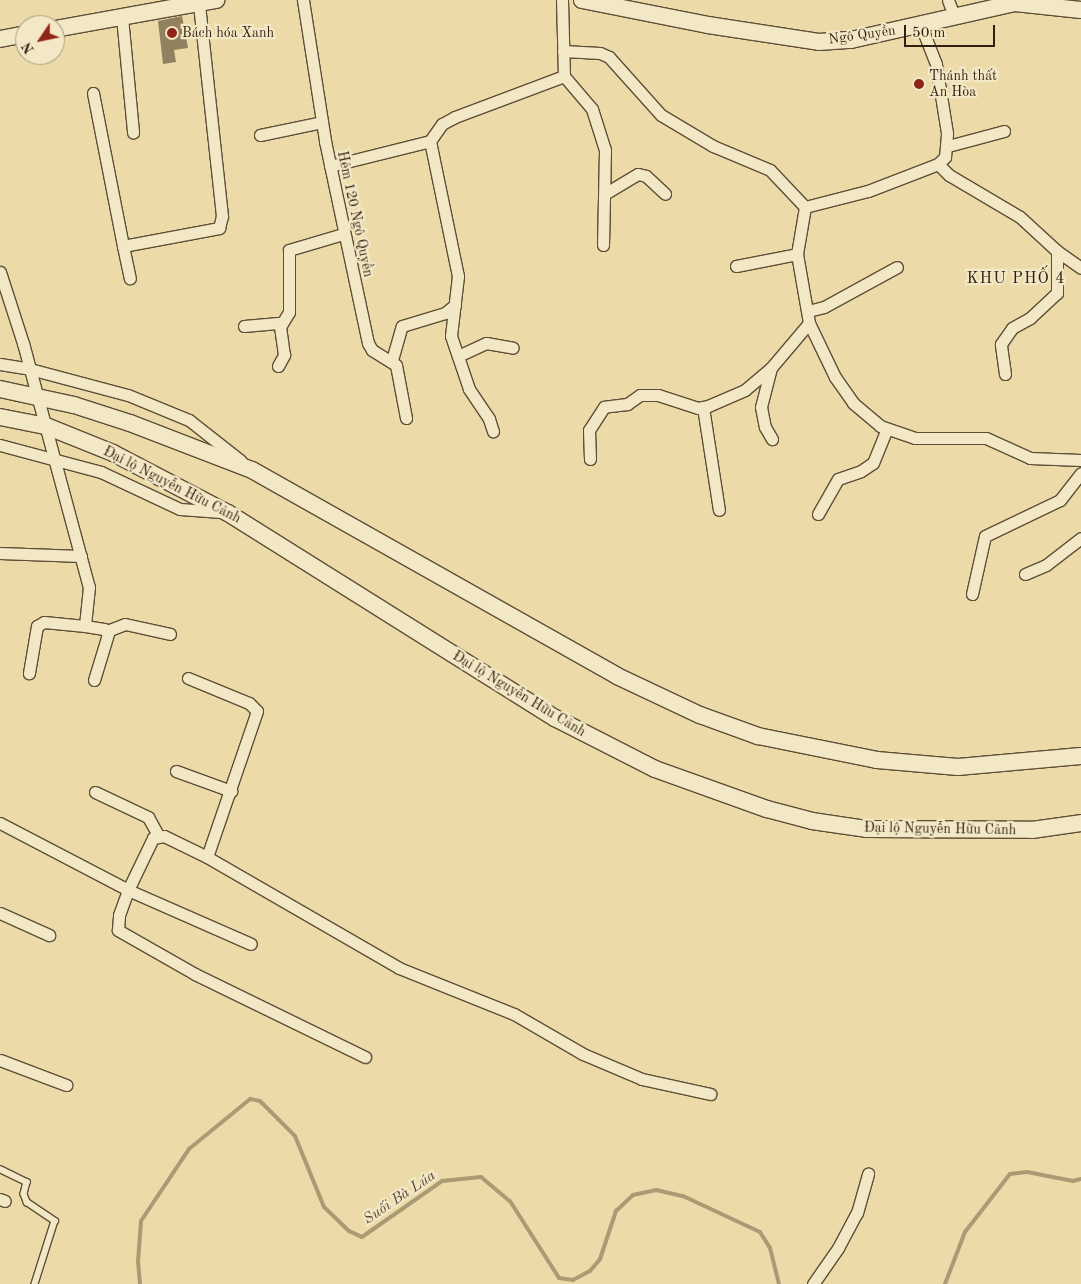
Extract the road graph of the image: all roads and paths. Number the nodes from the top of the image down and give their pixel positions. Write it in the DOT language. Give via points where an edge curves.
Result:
graph roads {
  1 [pos="216,0"];
  2 [pos="302,0"];
  3 [pos="562,0"];
  4 [pos="582,0"];
  5 [pos="948,0"];
  6 [pos="1015,1"];
  7 [pos="199,3"];
  8 [pos="169,4"];
  9 [pos="1076,7"];
  10 [pos="954,16"];
  11 [pos="122,17"];
  12 [pos="920,26"];
  13 [pos="65,27"];
  14 [pos="15,36"];
  15 [pos="0,39"];
  16 [pos="563,51"];
  17 [pos="564,76"];
  18 [pos="93,93"];
  19 [pos="322,122"];
  20 [pos="1004,131"];
  21 [pos="133,132"];
  22 [pos="260,135"];
  23 [pos="430,141"];
  24 [pos="948,146"];
  25 [pos="938,164"];
  26 [pos="330,166"];
  27 [pos="606,193"];
  28 [pos="665,194"];
  29 [pos="805,207"];
  30 [pos="343,234"];
  31 [pos="603,245"];
  32 [pos="123,246"];
  33 [pos="1057,250"];
  34 [pos="797,254"];
  35 [pos="736,266"];
  36 [pos="897,268"];
  37 [pos="1081,268"];
  38 [pos="0,272"];
  39 [pos="130,278"];
  40 [pos="455,305"];
  41 [pos="808,311"];
  42 [pos="281,323"];
  43 [pos="809,323"];
  44 [pos="244,326"];
  45 [pos="513,348"];
  46 [pos="458,356"];
  47 [pos="392,360"];
  48 [pos="0,364"];
  49 [pos="278,366"];
  50 [pos="771,368"];
  51 [pos="30,369"];
  52 [pos="1005,374"];
  53 [pos="0,389"];
  54 [pos="37,396"];
  55 [pos="703,407"];
  56 [pos="0,417"];
  57 [pos="406,418"];
  58 [pos="46,426"];
  59 [pos="887,429"];
  60 [pos="492,431"];
  61 [pos="772,439"];
  62 [pos="0,444"];
  63 [pos="54,458"];
  64 [pos="590,459"];
  65 [pos="1081,460"];
  66 [pos="252,470"];
  67 [pos="1081,474"];
  68 [pos="719,510"];
  69 [pos="228,513"];
  70 [pos="818,514"];
  71 [pos="1081,538"];
  72 [pos="0,553"];
  73 [pos="81,556"];
  74 [pos="1025,574"];
  75 [pos="972,594"];
  76 [pos="86,626"];
  77 [pos="106,631"];
  78 [pos="170,634"];
  79 [pos="29,673"];
  80 [pos="188,678"];
  81 [pos="94,680"];
  82 [pos="1081,756"];
  83 [pos="176,771"];
  84 [pos="231,791"];
  85 [pos="95,792"];
  86 [pos="0,823"];
  87 [pos="1081,823"];
  88 [pos="158,835"];
  89 [pos="207,857"];
  90 [pos="128,890"];
  91 [pos="0,913"];
  92 [pos="49,935"];
  93 [pos="251,944"];
  94 [pos="365,1057"];
  95 [pos="0,1060"];
  96 [pos="66,1085"];
  97 [pos="710,1094"];
  98 [pos="0,1170"];
  99 [pos="868,1174"];
  100 [pos="35,1284"];
  101 [pos="813,1284"];
  1 -- 7 [label="main road"];
  2 -- 19 [label="street, Hẻm 120 Ngô Quyền"];
  3 -- 16 [label="street"];
  4 -- 12 [label="main road, Ngô Quyền" via="708,25 819,42 851,40"];
  5 -- 10 [label="street"];
  6 -- 9 [label="main road, Ngô Quyền"];
  6 -- 10 [label="main road, Ngô Quyền"];
  7 -- 8 [label="main road"];
  7 -- 32 [label="street" via="222,224 213,230"];
  8 -- 11 [label="main road"];
  10 -- 12 [label="main road, Ngô Quyền"];
  11 -- 13 [label="main road"];
  11 -- 21 [label="street"];
  12 -- 24 [label="street" via="936,64"];
  14 -- 15 [label="main road"];
  16 -- 17 [label="street"];
  16 -- 29 [label="street" via="600,53 609,57 661,115 713,146 770,170"];
  17 -- 23 [label="street" via="455,117 442,124"];
  17 -- 27 [label="street" via="596,117 605,150"];
  18 -- 32 [label="street"];
  19 -- 22 [label="street"];
  19 -- 26 [label="street, Hẻm 120 Ngô Quyền"];
  20 -- 24 [label="street"];
  23 -- 26 [label="street"];
  23 -- 40 [label="street" via="458,276"];
  24 -- 25 [label="street" via="945,157"];
  25 -- 29 [label="street" via="868,191"];
  25 -- 33 [label="street" via="949,175 1020,217"];
  26 -- 30 [label="street, Hẻm 120 Ngô Quyền"];
  27 -- 28 [label="street" via="638,174 646,176"];
  27 -- 31 [label="street"];
  29 -- 34 [label="street"];
  30 -- 42 [label="street" via="289,250 289,312"];
  30 -- 47 [label="street, Hẻm 120 Ngô Quyền" via="368,343 376,354"];
  32 -- 39 [label="street"];
  33 -- 37 [label="street"];
  33 -- 52 [label="street" via="1057,293 1030,318 1012,328 1001,344"];
  34 -- 35 [label="street"];
  34 -- 41 [label="street"];
  36 -- 41 [label="street" via="824,307"];
  38 -- 51 [label="street"];
  40 -- 46 [label="street" via="450,329"];
  40 -- 47 [label="street" via="445,313 402,326"];
  41 -- 43 [label="street"];
  42 -- 44 [label="street"];
  42 -- 49 [label="street" via="284,355"];
  43 -- 50 [label="street"];
  43 -- 59 [label="street" via="835,377 854,403 867,417"];
  45 -- 46 [label="street" via="486,343"];
  46 -- 60 [label="street" via="469,389 490,419"];
  47 -- 57 [label="street" via="401,384"];
  48 -- 51 [label="street"];
  50 -- 55 [label="street" via="745,390"];
  50 -- 61 [label="street" via="761,407 765,427"];
  51 -- 54 [label="street"];
  51 -- 66 [label="street" via="128,395 189,420"];
  53 -- 54 [label="main road"];
  54 -- 58 [label="street"];
  54 -- 66 [label="main road" via="130,423"];
  55 -- 64 [label="street" via="688,406 658,395 640,395 627,404 604,407 589,430"];
  55 -- 68 [label="street"];
  56 -- 58 [label="main road, Đại lộ Nguyễn Hữu Cảnh"];
  58 -- 63 [label="street"];
  58 -- 69 [label="main road, Đại lộ Nguyễn Hữu Cảnh" via="113,453"];
  59 -- 65 [label="street" via="914,438 939,440 974,436 1030,458"];
  59 -- 70 [label="street" via="872,462 862,471 838,479"];
  62 -- 63 [label="street"];
  63 -- 69 [label="street" via="101,472 180,509"];
  63 -- 73 [label="street"];
  66 -- 82 [label="main road" via="617,676 700,715 758,736 877,760 958,767"];
  67 -- 75 [label="street" via="1060,500 985,536"];
  69 -- 87 [label="main road, Đại lộ Nguyễn Hữu Cảnh" via="555,718 655,769 725,795 812,821 867,829 1006,831"];
  71 -- 74 [label="street" via="1046,565"];
  72 -- 73 [label="street"];
  73 -- 76 [label="street" via="89,587"];
  76 -- 77 [label="street"];
  76 -- 79 [label="street" via="40,623 35,630"];
  77 -- 78 [label="street" via="125,624"];
  77 -- 81 [label="street"];
  80 -- 84 [label="street" via="249,703 258,711"];
  83 -- 84 [label="street"];
  84 -- 89 [label="street"];
  85 -- 88 [label="street" via="148,817"];
  86 -- 90 [label="street"];
  88 -- 89 [label="street"];
  88 -- 90 [label="street" via="149,843"];
  89 -- 97 [label="street" via="399,968 514,1014 583,1054 642,1079"];
  90 -- 93 [label="street"];
  90 -- 94 [label="street" via="116,926 124,934 195,974"];
  91 -- 92 [label="street"];
  95 -- 96 [label="street"];
  98 -- 100 [label="lane" via="27,1182 24,1194 27,1202 55,1221"];
  99 -- 101 [label="street" via="857,1213"];
}
